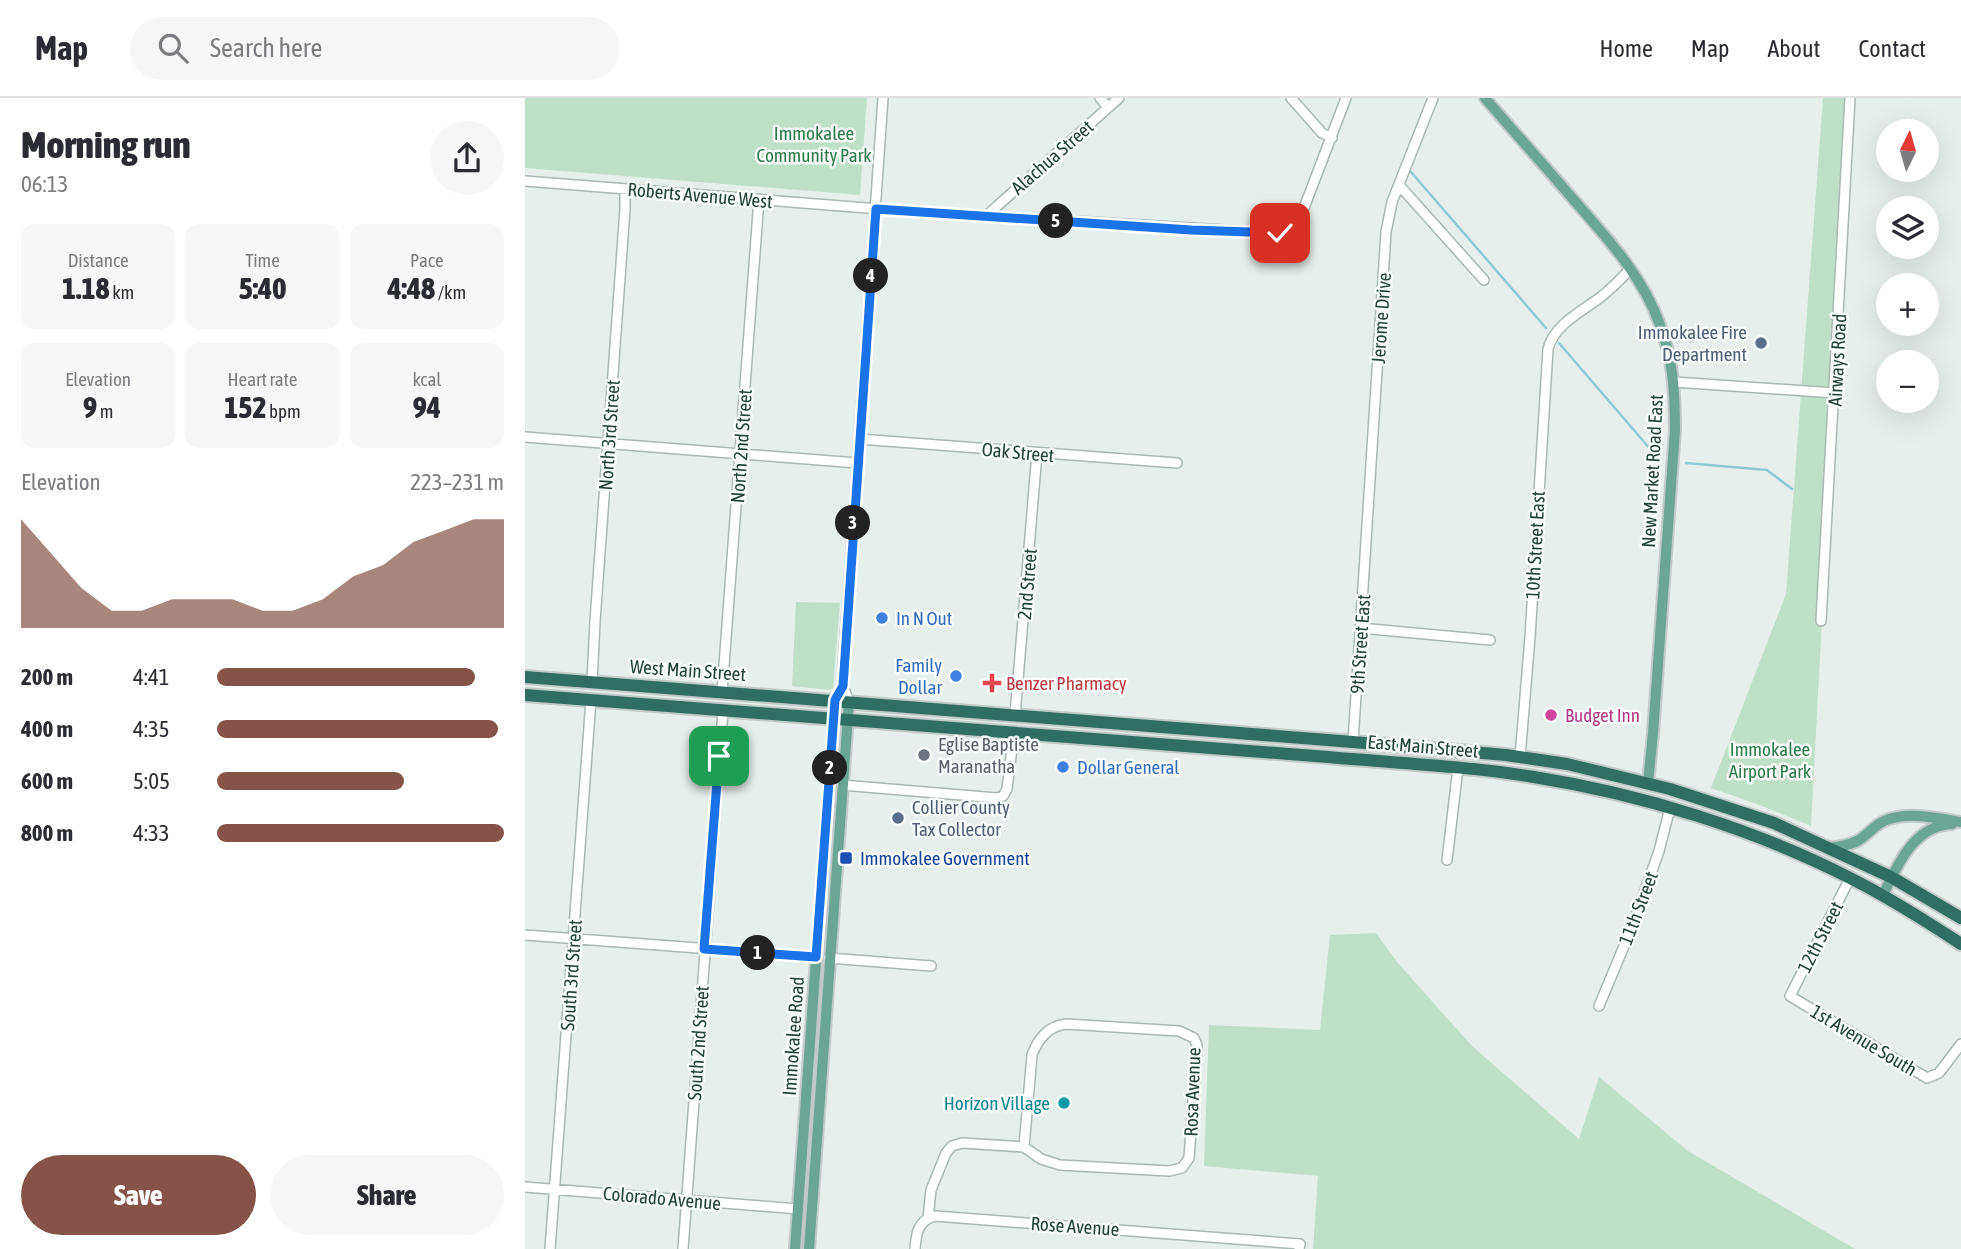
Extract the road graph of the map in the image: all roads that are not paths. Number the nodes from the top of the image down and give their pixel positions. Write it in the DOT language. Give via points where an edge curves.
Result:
graph roads {
  1 [pos="883,98"];
  2 [pos="1100,98"];
  3 [pos="1119,98"];
  4 [pos="1291,98"];
  5 [pos="1346,98"];
  6 [pos="1433,98"];
  7 [pos="1485,98"];
  8 [pos="1850,98"];
  9 [pos="1108,107"];
  10 [pos="1332,138"];
  11 [pos="525,181"];
  12 [pos="1399,186"];
  13 [pos="625,189"];
  14 [pos="759,199"];
  15 [pos="876,209"];
  16 [pos="986,216"];
  17 [pos="1630,269"];
  18 [pos="1484,280"];
  19 [pos="1674,382"];
  20 [pos="1835,393"];
  21 [pos="525,436"];
  22 [pos="859,439"];
  23 [pos="608,443"];
  24 [pos="1037,453"];
  25 [pos="740,454"];
  26 [pos="857,463"];
  27 [pos="1177,463"];
  28 [pos="1366,546"];
  29 [pos="1821,621"];
  30 [pos="1360,628"];
  31 [pos="1490,640"];
  32 [pos="525,677"];
  33 [pos="593,682"];
  34 [pos="722,692"];
  35 [pos="525,695"];
  36 [pos="591,700"];
  37 [pos="842,701"];
  38 [pos="723,711"];
  39 [pos="1014,715"];
  40 [pos="833,719"];
  41 [pos="847,720"];
  42 [pos="1014,732"];
  43 [pos="1353,741"];
  44 [pos="1520,757"];
  45 [pos="1351,759"];
  46 [pos="1458,768"];
  47 [pos="1648,783"];
  48 [pos="842,785"];
  49 [pos="1643,801"];
  50 [pos="1670,808"];
  51 [pos="1961,823"];
  52 [pos="825,836"];
  53 [pos="838,838"];
  54 [pos="1830,848"];
  55 [pos="1447,860"];
  56 [pos="1891,877"];
  57 [pos="1850,878"];
  58 [pos="1882,895"];
  59 [pos="1961,918"];
  60 [pos="525,935"];
  61 [pos="574,939"];
  62 [pos="1961,944"];
  63 [pos="704,949"];
  64 [pos="816,957"];
  65 [pos="829,958"];
  66 [pos="931,967"];
  67 [pos="1790,996"];
  68 [pos="1599,1006"];
  69 [pos="1961,1044"];
  70 [pos="1024,1147"];
  71 [pos="525,1187"];
  72 [pos="555,1189"];
  73 [pos="687,1200"];
  74 [pos="798,1209"];
  75 [pos="812,1210"];
  76 [pos="928,1218"];
  77 [pos="1300,1246"];
  78 [pos="550,1249"];
  79 [pos="683,1249"];
  80 [pos="795,1249"];
  81 [pos="809,1249"];
  82 [pos="915,1249"];
  1 -- 15 [label="street"];
  2 -- 9 [label="street"];
  3 -- 9 [label="street, Alachua Street"];
  4 -- 10 [label="street"];
  5 -- 10 [label="street"];
  6 -- 12 [label="street, Jerome Drive"];
  7 -- 17 [label="main road, New Market Road East"];
  8 -- 20 [label="street, Airways Road"];
  9 -- 16 [label="street, Alachua Street"];
  10 -- 16 [label="street, Roberts Avenue West" via="1294,234"];
  11 -- 13 [label="street, Roberts Avenue West"];
  12 -- 18 [label="street"];
  12 -- 28 [label="street, Jerome Drive" via="1386,232"];
  13 -- 14 [label="street, Roberts Avenue West"];
  13 -- 23 [label="street, North 3rd Street"];
  14 -- 15 [label="street, Roberts Avenue West"];
  14 -- 25 [label="street, North 2nd Street"];
  15 -- 16 [label="street, Roberts Avenue West"];
  15 -- 22 [label="street"];
  17 -- 19 [label="main road, New Market Road East" via="1659,322"];
  17 -- 44 [label="street, 10th Street East" via="1566,323 1548,349"];
  19 -- 20 [label="street"];
  19 -- 47 [label="main road, New Market Road East" via="1675,430"];
  20 -- 29 [label="street, Airways Road"];
  21 -- 23 [label="street"];
  22 -- 24 [label="street, Oak Street"];
  22 -- 26 [label="street"];
  23 -- 25 [label="street"];
  23 -- 33 [label="street, North 3rd Street"];
  24 -- 27 [label="street, Oak Street"];
  24 -- 39 [label="street, 2nd Street"];
  25 -- 26 [label="street"];
  25 -- 34 [label="street, North 2nd Street"];
  26 -- 37 [label="street"];
  28 -- 30 [label="street, 9th Street East"];
  30 -- 31 [label="street"];
  30 -- 43 [label="street, 9th Street East"];
  32 -- 33 [label="highway, West Main Street"];
  33 -- 34 [label="highway, West Main Street"];
  33 -- 36 [label="highway"];
  34 -- 37 [label="highway, West Main Street"];
  35 -- 36 [label="highway, West Main Street"];
  36 -- 38 [label="highway, West Main Street"];
  36 -- 61 [label="street, South 3rd Street"];
  37 -- 39 [label="highway, East Main Street"];
  37 -- 40 [label="main road, Immokalee Road"];
  37 -- 41 [label="main road, Immokalee Road"];
  38 -- 40 [label="highway, West Main Street"];
  38 -- 63 [label="street, South 2nd Street"];
  39 -- 42 [label="highway"];
  39 -- 43 [label="highway, East Main Street"];
  40 -- 41 [label="highway, West Main Street"];
  40 -- 52 [label="main road, Immokalee Road"];
  41 -- 42 [label="highway, East Main Street"];
  41 -- 48 [label="main road, Immokalee Road"];
  42 -- 45 [label="highway, East Main Street"];
  42 -- 48 [label="street" via="1009,781 997,799"];
  43 -- 44 [label="highway, East Main Street"];
  43 -- 45 [label="highway"];
  44 -- 47 [label="highway, East Main Street"];
  45 -- 46 [label="highway, East Main Street"];
  46 -- 49 [label="highway, East Main Street" via="1545,779"];
  46 -- 55 [label="street"];
  47 -- 49 [label="highway"];
  47 -- 54 [label="highway, East Main Street" via="1743,812"];
  48 -- 53 [label="main road, Immokalee Road"];
  49 -- 50 [label="highway, East Main Street"];
  50 -- 57 [label="highway, East Main Street" via="1758,838"];
  50 -- 68 [label="street, 11th Street" via="1632,927"];
  51 -- 54 [label="main road" via="1892,818 1855,842"];
  51 -- 56 [label="main road" via="1946,824 1915,840"];
  52 -- 53 [label="main road"];
  52 -- 64 [label="main road, Immokalee Road"];
  53 -- 65 [label="main road, Immokalee Road"];
  54 -- 56 [label="highway, East Main Street"];
  56 -- 58 [label="main road"];
  56 -- 59 [label="highway, East Main Street"];
  57 -- 58 [label="highway, East Main Street"];
  57 -- 67 [label="street, 12th Street"];
  58 -- 62 [label="highway, East Main Street"];
  60 -- 61 [label="street"];
  61 -- 63 [label="street"];
  61 -- 72 [label="street, South 3rd Street"];
  63 -- 64 [label="street"];
  63 -- 73 [label="street, South 2nd Street"];
  64 -- 65 [label="main road"];
  64 -- 74 [label="main road, Immokalee Road"];
  65 -- 66 [label="street"];
  65 -- 75 [label="main road, Immokalee Road"];
  67 -- 69 [label="street, 1st Avenue South" via="1927,1078 1939,1073"];
  70 -- 70 [label="street, Rosa Avenue" via="1060,1165 1181,1168 1189,1158 1194,1038 1179,1031 1066,1024 1046,1032 1033,1055"];
  70 -- 76 [label="street, Rosa Avenue" via="952,1146 931,1190"];
  71 -- 72 [label="street, Colorado Avenue"];
  72 -- 73 [label="street, Colorado Avenue"];
  72 -- 78 [label="street, South 3rd Street"];
  73 -- 74 [label="street, Colorado Avenue"];
  73 -- 79 [label="street, South 2nd Street"];
  74 -- 75 [label="main road"];
  74 -- 80 [label="main road, Immokalee Road"];
  75 -- 81 [label="main road, Immokalee Road"];
  76 -- 77 [label="street, Rose Avenue"];
  76 -- 82 [label="street" via="916,1233"];
}
